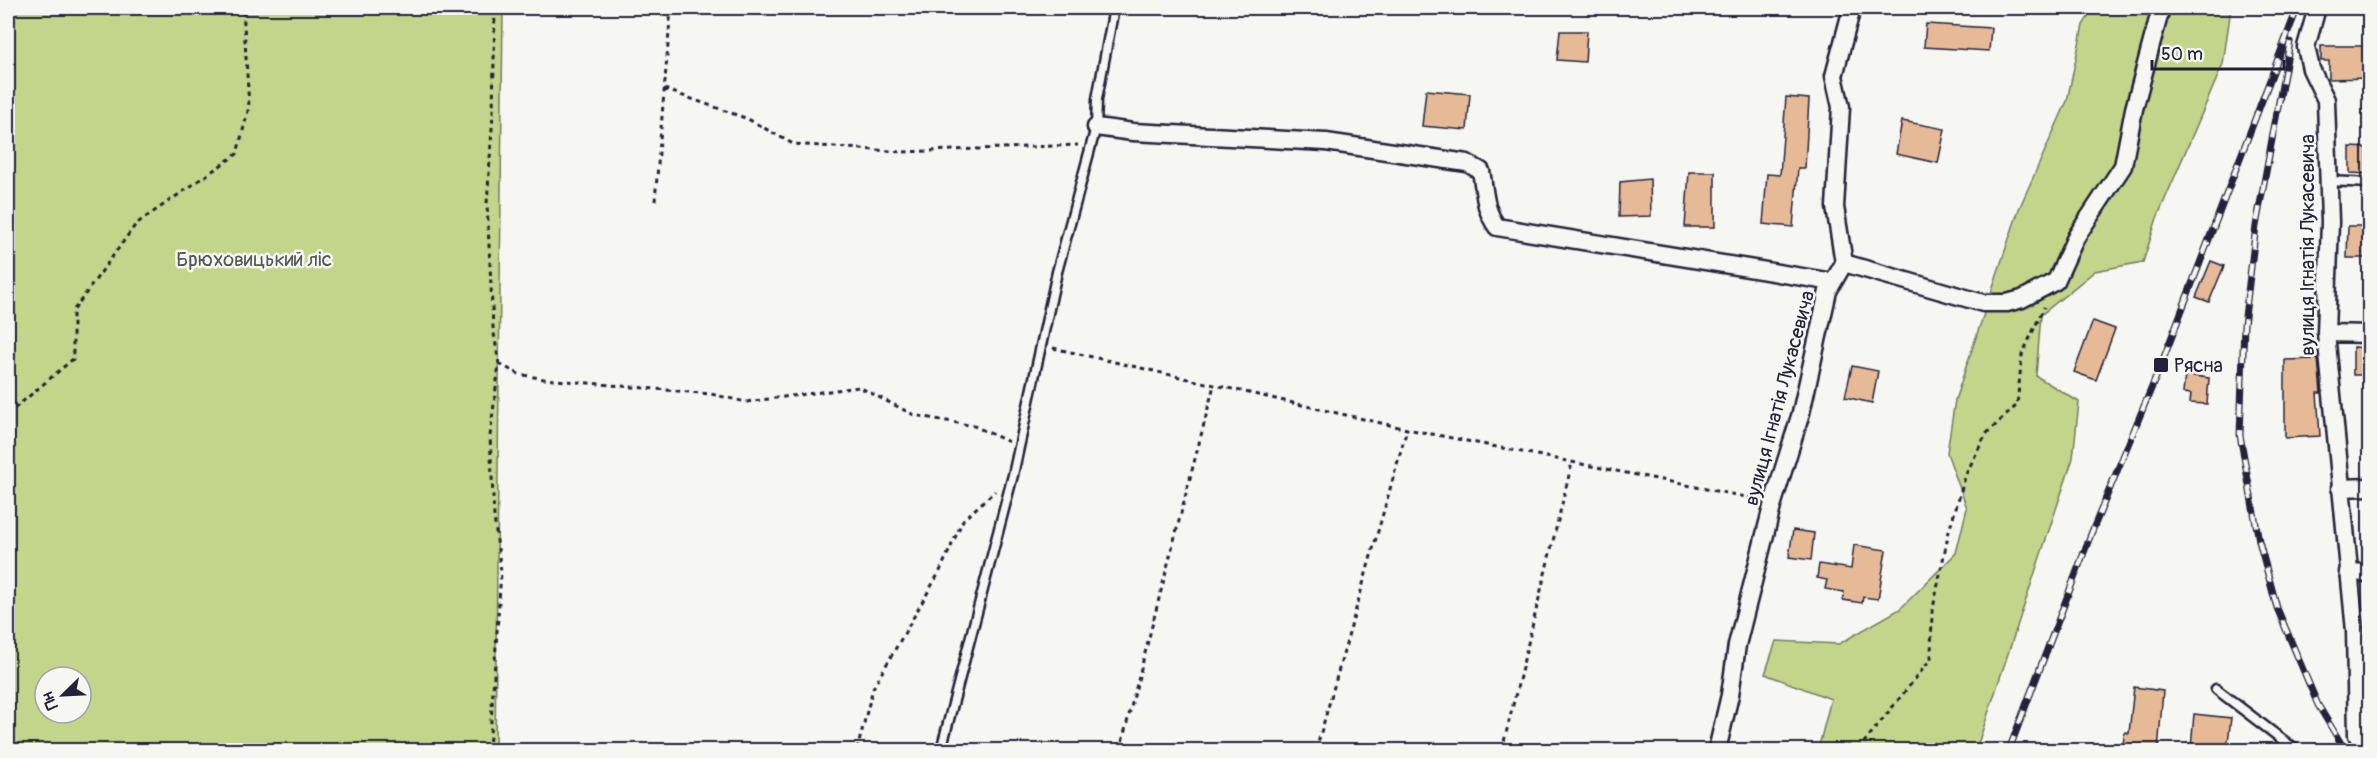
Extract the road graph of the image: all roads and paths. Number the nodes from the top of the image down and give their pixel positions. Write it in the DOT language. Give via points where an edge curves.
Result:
graph roads {
  1 [pos="243,8"];
  2 [pos="495,8"];
  3 [pos="671,8"];
  4 [pos="1114,8"];
  5 [pos="1852,8"];
  6 [pos="2162,8"];
  7 [pos="2317,8"];
  8 [pos="664,88"];
  9 [pos="1096,127"];
  10 [pos="1092,145"];
  11 [pos="2329,181"];
  12 [pos="2370,183"];
  13 [pos="655,201"];
  14 [pos="1844,263"];
  15 [pos="2055,281"];
  16 [pos="1833,282"];
  17 [pos="2326,333"];
  18 [pos="2370,334"];
  19 [pos="1041,346"];
  20 [pos="499,364"];
  21 [pos="1214,385"];
  22 [pos="8,414"];
  23 [pos="1407,429"];
  24 [pos="1018,447"];
  25 [pos="1572,463"];
  26 [pos="1013,475"];
  27 [pos="2370,487"];
  28 [pos="2340,488"];
  29 [pos="1773,503"];
  30 [pos="2348,572"];
  31 [pos="2370,573"];
  32 [pos="2216,690"];
  33 [pos="489,750"];
  34 [pos="857,750"];
  35 [pos="941,750"];
  36 [pos="1120,750"];
  37 [pos="1316,750"];
  38 [pos="1502,750"];
  39 [pos="1717,750"];
  40 [pos="1858,750"];
  41 [pos="2296,750"];
  42 [pos="2368,750"];
  1 -- 22 [label="path" via="249,107 237,154 136,224 73,310 73,360"];
  2 -- 20 [label="path" via="487,204 493,327"];
  3 -- 8 [label="path"];
  4 -- 9 [label="lane" via="1097,99"];
  5 -- 14 [label="street" via="1834,76 1841,107 1835,207"];
  6 -- 15 [label="street" via="2123,166 2076,237"];
  7 -- 11 [label="street, вулиця Ігнатія Лукасевича" via="2306,47 2311,69 2326,100"];
  8 -- 10 [label="path" via="748,119 793,144 903,152"];
  8 -- 13 [label="path"];
  9 -- 10 [label="lane"];
  9 -- 16 [label="street" via="1326,142 1467,163 1481,171 1484,202 1497,227"];
  10 -- 19 [label="lane"];
  11 -- 12 [label="lane"];
  11 -- 17 [label="street, вулиця Ігнатія Лукасевича"];
  14 -- 15 [label="street" via="1983,303 2022,299"];
  14 -- 16 [label="street, вулиця Ігнатія Лукасевича"];
  15 -- 40 [label="path" via="2022,355 2017,405 1986,434 1966,474 1932,613 1930,659"];
  16 -- 29 [label="street, вулиця Ігнатія Лукасевича" via="1801,413"];
  17 -- 18 [label="street"];
  17 -- 28 [label="street, вулиця Ігнатія Лукасевича"];
  19 -- 21 [label="path"];
  19 -- 24 [label="lane"];
  20 -- 24 [label="path" via="519,374 544,379 711,394 746,402 860,387 914,415 974,426"];
  20 -- 33 [label="path" via="490,436 501,572"];
  21 -- 23 [label="path"];
  21 -- 36 [label="path"];
  23 -- 25 [label="path"];
  23 -- 37 [label="path"];
  24 -- 26 [label="lane"];
  25 -- 29 [label="path"];
  25 -- 38 [label="path"];
  26 -- 34 [label="path" via="963,520 940,572 873,688"];
  26 -- 35 [label="lane"];
  27 -- 28 [label="street"];
  28 -- 30 [label="street, вулиця Ігнатія Лукасевича"];
  29 -- 39 [label="street, вулиця Ігнатія Лукасевича" via="1737,645"];
  30 -- 31 [label="street"];
  30 -- 42 [label="street, вулиця Ігнатія Лукасевича" via="2355,631 2357,735"];
  32 -- 41 [label="lane"];
}
